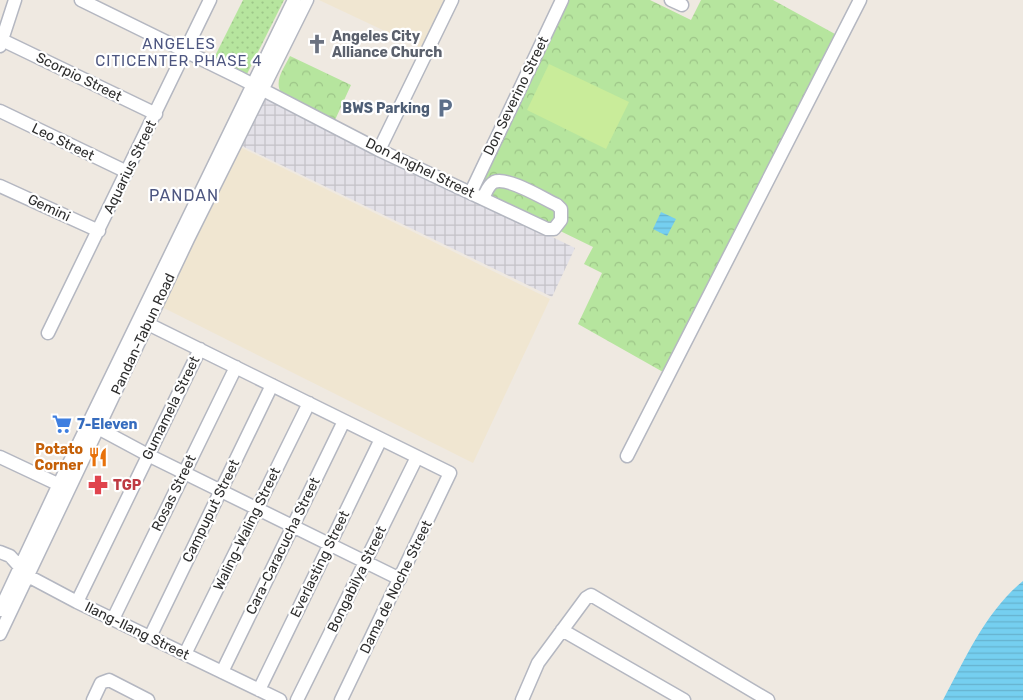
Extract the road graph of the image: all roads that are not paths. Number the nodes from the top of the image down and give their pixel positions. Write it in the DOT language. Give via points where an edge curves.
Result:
graph roads {
  1 [pos="15,0"];
  2 [pos="81,0"];
  3 [pos="210,0"];
  4 [pos="294,0"];
  5 [pos="307,0"];
  6 [pos="452,0"];
  7 [pos="562,0"];
  8 [pos="860,0"];
  9 [pos="1,43"];
  10 [pos="186,51"];
  11 [pos="259,87"];
  12 [pos="0,111"];
  13 [pos="156,114"];
  14 [pos="379,150"];
  15 [pos="127,172"];
  16 [pos="0,186"];
  17 [pos="470,192"];
  18 [pos="483,198"];
  19 [pos="99,231"];
  20 [pos="143,322"];
  21 [pos="48,332"];
  22 [pos="200,349"];
  23 [pos="236,367"];
  24 [pos="272,385"];
  25 [pos="308,403"];
  26 [pos="344,421"];
  27 [pos="94,426"];
  28 [pos="381,439"];
  29 [pos="148,455"];
  30 [pos="417,456"];
  31 [pos="627,456"];
  32 [pos="0,457"];
  33 [pos="184,473"];
  34 [pos="64,487"];
  35 [pos="221,491"];
  36 [pos="257,509"];
  37 [pos="293,526"];
  38 [pos="330,544"];
  39 [pos="0,552"];
  40 [pos="366,562"];
  41 [pos="24,572"];
  42 [pos="400,579"];
  43 [pos="78,602"];
  44 [pos="0,610"];
  45 [pos="113,619"];
  46 [pos="562,630"];
  47 [pos="0,634"];
  48 [pos="150,637"];
  49 [pos="185,654"];
  50 [pos="222,672"];
  51 [pos="259,690"];
  52 [pos="93,700"];
  53 [pos="148,700"];
  54 [pos="280,700"];
  55 [pos="297,700"];
  56 [pos="341,700"];
  57 [pos="522,700"];
  58 [pos="684,700"];
  59 [pos="768,700"];
  1 -- 9 [label="street"];
  2 -- 10 [label="street, Don Anghel Street"];
  3 -- 10 [label="street, Aquarius Street"];
  4 -- 11 [label="street, Pandan-Tabun Road"];
  5 -- 11 [label="street, Pandan-Tabun Road"];
  6 -- 14 [label="street"];
  7 -- 17 [label="street, Don Severino Street"];
  8 -- 31 [label="street"];
  9 -- 13 [label="street, Scorpio Street"];
  10 -- 11 [label="street, Don Anghel Street"];
  10 -- 13 [label="street, Aquarius Street"];
  11 -- 14 [label="street, Don Anghel Street"];
  11 -- 20 [label="street, Pandan-Tabun Road"];
  12 -- 15 [label="street, Leo Street"];
  13 -- 15 [label="street, Aquarius Street"];
  14 -- 17 [label="street, Don Anghel Street"];
  15 -- 19 [label="street, Aquarius Street"];
  16 -- 19 [label="street, Gemini"];
  17 -- 18 [label="street, Don Anghel Street"];
  18 -- 18 [label="street, Don Anghel Street" via="492,184 502,181 557,205 561,209 561,220 554,229 547,229"];
  19 -- 21 [label="street, Aquarius Street"];
  20 -- 22 [label="street"];
  20 -- 27 [label="street, Pandan-Tabun Road"];
  22 -- 23 [label="street"];
  22 -- 29 [label="street, Gumamela Street"];
  23 -- 24 [label="street"];
  23 -- 33 [label="street, Rosas Street"];
  24 -- 25 [label="street"];
  24 -- 35 [label="street, Campuput Street"];
  25 -- 26 [label="street"];
  25 -- 36 [label="street, Waling-Waling Street"];
  26 -- 28 [label="street"];
  26 -- 37 [label="street, Cara-Caracucha Street"];
  27 -- 29 [label="street"];
  27 -- 34 [label="street, Pandan-Tabun Road"];
  28 -- 30 [label="street"];
  28 -- 38 [label="street, Everlasting Street"];
  29 -- 33 [label="street"];
  29 -- 43 [label="street, Gumamela Street"];
  30 -- 40 [label="street, Bongabilya Street"];
  30 -- 42 [label="street, Dama de Noche Street" via="450,474"];
  32 -- 34 [label="street"];
  33 -- 35 [label="street"];
  33 -- 45 [label="street, Rosas Street"];
  34 -- 41 [label="street, Pandan-Tabun Road"];
  35 -- 36 [label="street"];
  35 -- 48 [label="street, Campuput Street"];
  36 -- 37 [label="street"];
  36 -- 49 [label="street, Waling-Waling Street"];
  37 -- 38 [label="street"];
  37 -- 50 [label="street, Cara-Caracucha Street"];
  38 -- 40 [label="street"];
  38 -- 51 [label="street, Everlasting Street"];
  39 -- 41 [label="street, Ilang-Ilang Street" via="10,556"];
  40 -- 42 [label="street"];
  40 -- 55 [label="street, Bongabilya Street"];
  41 -- 43 [label="street, Ilang-Ilang Street"];
  41 -- 44 [label="street, Pandan-Tabun Road"];
  41 -- 47 [label="street, Pandan-Tabun Road"];
  42 -- 56 [label="street, Dama de Noche Street"];
  43 -- 45 [label="street, Ilang-Ilang Street"];
  45 -- 48 [label="street, Ilang-Ilang Street"];
  46 -- 57 [label="street" via="538,662"];
  46 -- 58 [label="street"];
  46 -- 59 [label="street" via="586,598 594,596"];
  48 -- 49 [label="street, Ilang-Ilang Street"];
  49 -- 50 [label="street, Ilang-Ilang Street"];
  50 -- 51 [label="street, Ilang-Ilang Street"];
  51 -- 54 [label="street, Ilang-Ilang Street"];
  52 -- 53 [label="street" via="105,681 113,681"];
}
